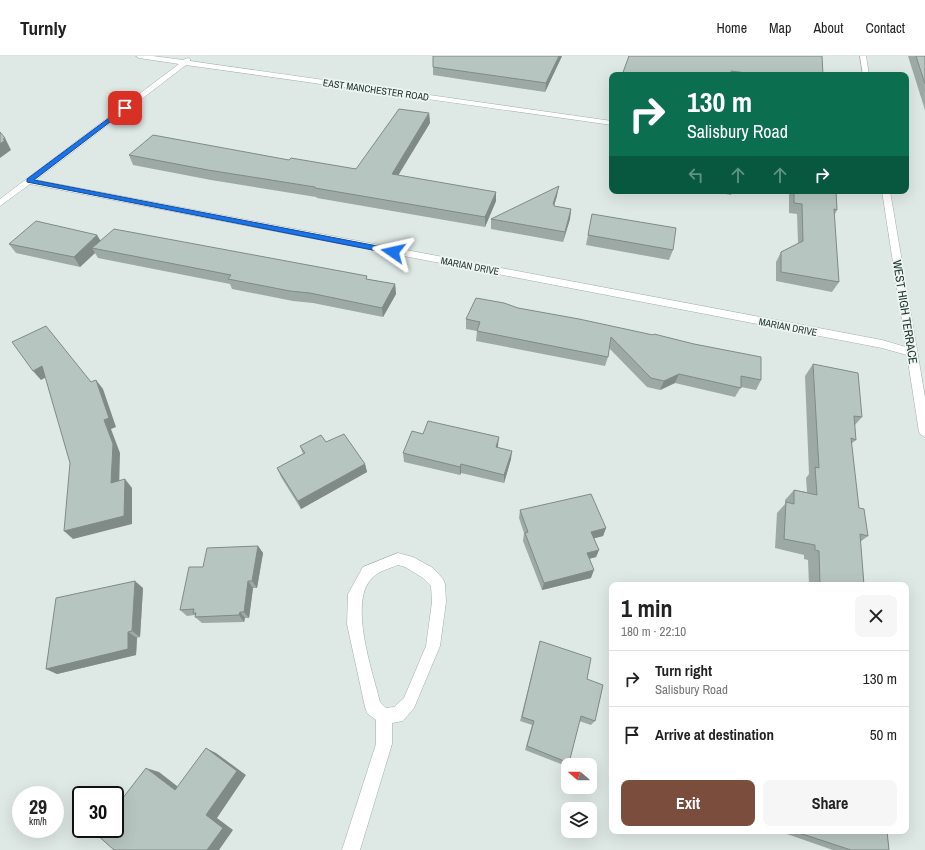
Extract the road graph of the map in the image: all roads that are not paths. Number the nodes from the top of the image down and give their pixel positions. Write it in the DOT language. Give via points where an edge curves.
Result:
graph roads {
  1 [pos="139,56"];
  2 [pos="193,56"];
  3 [pos="863,56"];
  4 [pos="185,63"];
  5 [pos="866,72"];
  6 [pos="609,123"];
  7 [pos="29,181"];
  8 [pos="886,194"];
  9 [pos="0,203"];
  10 [pos="912,352"];
  11 [pos="925,432"];
  12 [pos="384,716"];
  13 [pos="351,850"];
  1 -- 4 [label="street, EAST MANCHESTER ROAD"];
  2 -- 4 [label="street"];
  3 -- 5 [label="street"];
  4 -- 6 [label="street, EAST MANCHESTER ROAD"];
  4 -- 7 [label="street"];
  7 -- 9 [label="street"];
  7 -- 10 [label="street, MARIAN DRIVE" via="882,344"];
  8 -- 10 [label="street, WEST HIGH TERRACE"];
  10 -- 11 [label="street, WEST HIGH TERRACE"];
  12 -- 12 [label="street" via="373,707 354,624 355,594 368,572 398,558 428,573 438,584 439,602 433,646 409,703 397,715"];
  12 -- 13 [label="street" via="384,744"];
}
